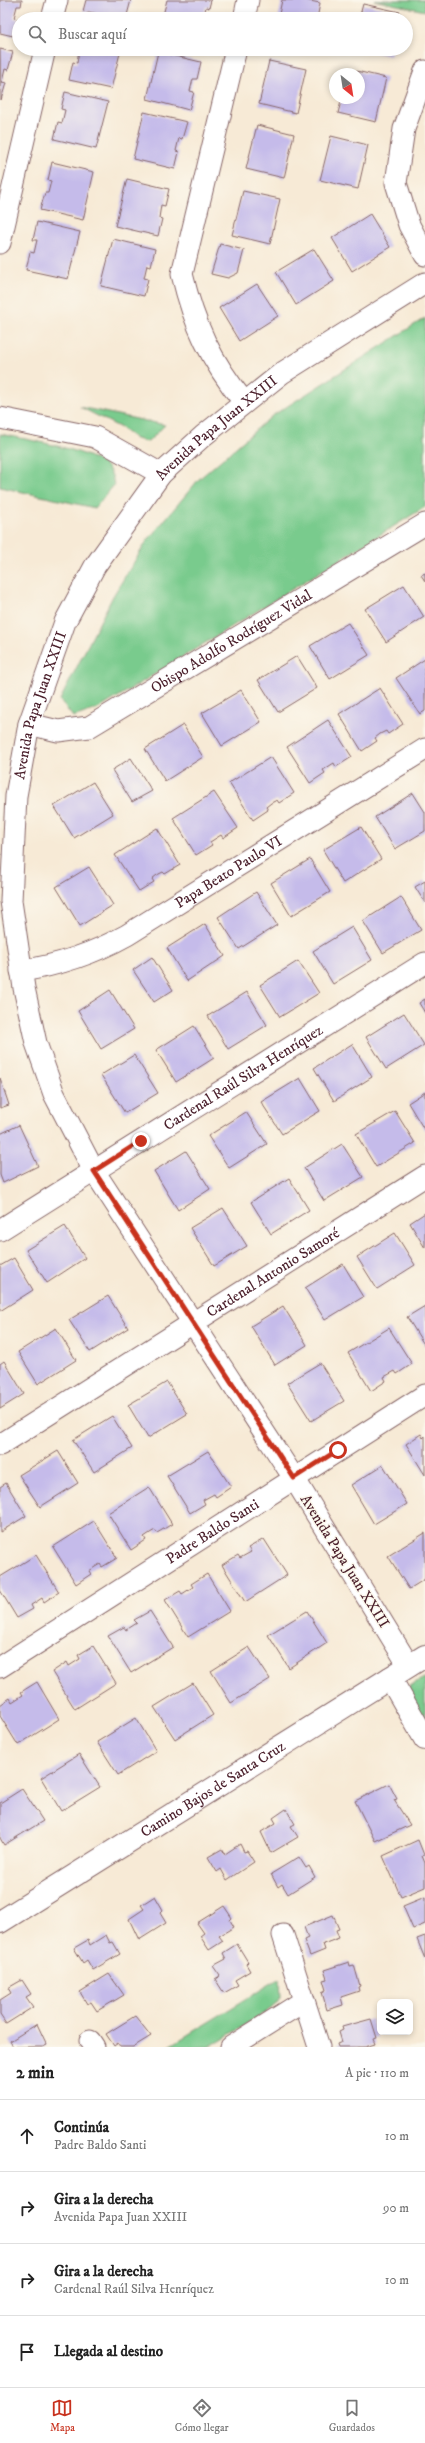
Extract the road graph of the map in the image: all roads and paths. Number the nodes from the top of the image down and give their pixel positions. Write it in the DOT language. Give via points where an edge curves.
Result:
graph roads {
  1 [pos="57,0"];
  2 [pos="248,0"];
  3 [pos="54,12"];
  4 [pos="245,12"];
  5 [pos="43,56"];
  6 [pos="234,56"];
  7 [pos="425,71"];
  8 [pos="0,243"];
  9 [pos="425,255"];
  10 [pos="425,283"];
  11 [pos="244,402"];
  12 [pos="0,418"];
  13 [pos="161,474"];
  14 [pos="425,524"];
  15 [pos="29,724"];
  16 [pos="425,749"];
  17 [pos="425,963"];
  18 [pos="21,970"];
  19 [pos="94,1171"];
  20 [pos="425,1176"];
  21 [pos="0,1230"];
  22 [pos="193,1323"];
  23 [pos="425,1395"];
  24 [pos="0,1445"];
  25 [pos="294,1478"];
  26 [pos="417,1661"];
  27 [pos="0,1667"];
  28 [pos="390,1678"];
  29 [pos="425,1739"];
  30 [pos="0,1922"];
  31 [pos="283,1935"];
  32 [pos="304,2000"];
  33 [pos="231,2047"];
  34 [pos="319,2047"];
  1 -- 3 [label="street"];
  2 -- 4 [label="street"];
  5 -- 8 [label="street"];
  6 -- 11 [label="street" via="182,274 189,305 200,334 227,381"];
  7 -- 9 [label="street" via="404,129 396,183 409,225"];
  10 -- 11 [label="street, Avenida Papa Juan XXIII" via="282,373"];
  11 -- 13 [label="street, Avenida Papa Juan XXIII"];
  12 -- 13 [label="street" via="95,437"];
  13 -- 15 [label="street, Avenida Papa Juan XXIII" via="95,566 64,622"];
  14 -- 15 [label="street, Obispo Adolfo Rodríguez Vidal" via="89,727 58,731"];
  15 -- 18 [label="street, Avenida Papa Juan XXIII" via="16,796 13,837 11,900"];
  16 -- 18 [label="street, Papa Beato Paulo VI" via="101,950 73,960"];
  17 -- 19 [label="street, Cardenal Raúl Silva Henríquez"];
  18 -- 19 [label="street, Avenida Papa Juan XXIII" via="36,1043 54,1094"];
  19 -- 21 [label="street, Cardenal Raúl Silva Henríquez"];
  19 -- 22 [label="street, Avenida Papa Juan XXIII"];
  20 -- 22 [label="street, Cardenal Antonio Samoré"];
  22 -- 24 [label="street, Cardenal Antonio Samoré"];
  22 -- 25 [label="street, Avenida Papa Juan XXIII"];
  23 -- 25 [label="street, Padre Baldo Santi"];
  25 -- 26 [label="street, Avenida Papa Juan XXIII"];
  25 -- 27 [label="street, Padre Baldo Santi"];
  26 -- 28 [label="street, Camino Bajos de Santa Cruz"];
  28 -- 29 [label="street"];
  28 -- 30 [label="street, Camino Bajos de Santa Cruz"];
  31 -- 32 [label="street"];
  32 -- 33 [label="street"];
  32 -- 34 [label="street"];
}
